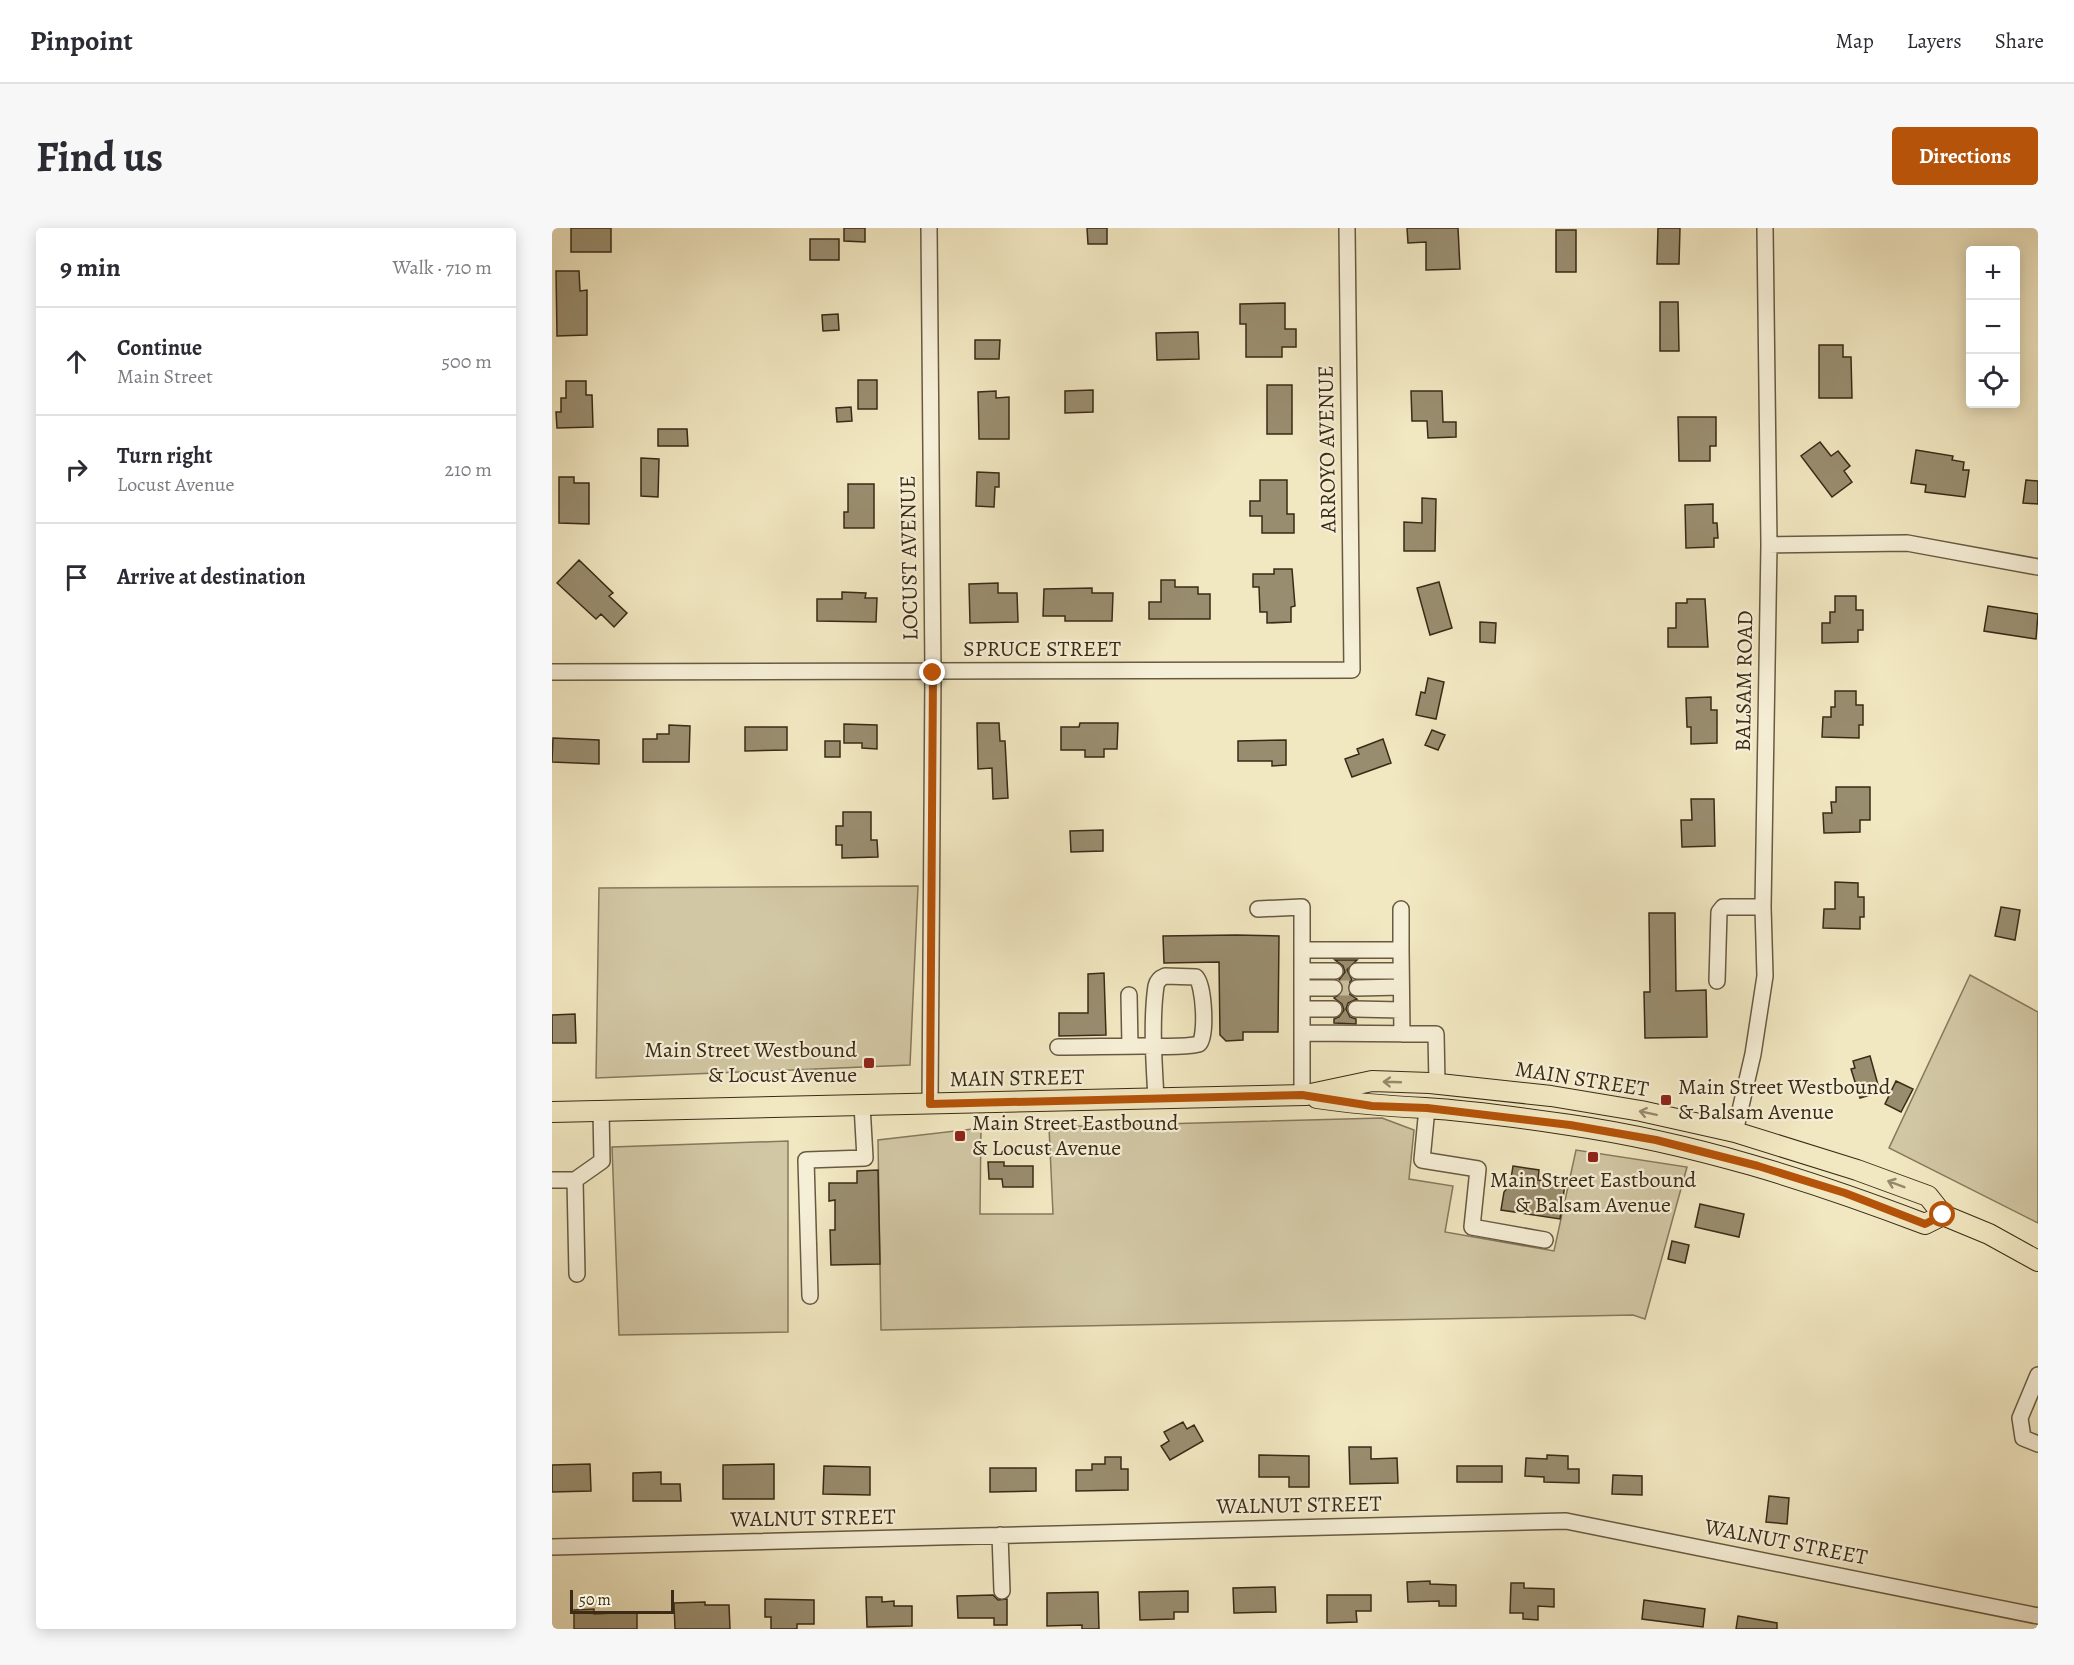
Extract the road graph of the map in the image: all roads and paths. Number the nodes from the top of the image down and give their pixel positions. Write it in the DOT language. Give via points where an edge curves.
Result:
graph roads {
  1 [pos="928,228"];
  2 [pos="1347,228"];
  3 [pos="1765,228"];
  4 [pos="1769,545"];
  5 [pos="2038,567"];
  6 [pos="1352,670"];
  7 [pos="552,672"];
  8 [pos="933,673"];
  9 [pos="1763,907"];
  10 [pos="1258,909"];
  11 [pos="1401,909"];
  12 [pos="1303,950"];
  13 [pos="1401,950"];
  14 [pos="1303,971"];
  15 [pos="1335,971"];
  16 [pos="1357,971"];
  17 [pos="1401,971"];
  18 [pos="1717,981"];
  19 [pos="1401,987"];
  20 [pos="1303,988"];
  21 [pos="1334,988"];
  22 [pos="1357,988"];
  23 [pos="1129,995"];
  24 [pos="1303,1009"];
  25 [pos="1334,1009"];
  26 [pos="1356,1009"];
  27 [pos="1401,1010"];
  28 [pos="1302,1033"];
  29 [pos="1402,1034"];
  30 [pos="1130,1046"];
  31 [pos="1155,1046"];
  32 [pos="1058,1047"];
  33 [pos="1437,1084"];
  34 [pos="1302,1095"];
  35 [pos="1156,1098"];
  36 [pos="930,1104"];
  37 [pos="862,1105"];
  38 [pos="1427,1108"];
  39 [pos="601,1111"];
  40 [pos="552,1112"];
  41 [pos="1570,1125"];
  42 [pos="1735,1132"];
  43 [pos="552,1180"];
  44 [pos="576,1180"];
  45 [pos="1943,1215"];
  46 [pos="1545,1240"];
  47 [pos="2038,1261"];
  48 [pos="577,1274"];
  49 [pos="810,1296"];
  50 [pos="2038,1375"];
  51 [pos="2038,1444"];
  52 [pos="1000,1535"];
  53 [pos="552,1547"];
  54 [pos="1002,1591"];
  55 [pos="2038,1616"];
  1 -- 8 [label="street, LOCUST AVENUE"];
  2 -- 6 [label="street, ARROYO AVENUE"];
  3 -- 4 [label="street, BALSAM ROAD"];
  4 -- 5 [label="street" via="1907,543"];
  4 -- 9 [label="street, BALSAM ROAD"];
  6 -- 8 [label="street, SPRUCE STREET"];
  7 -- 8 [label="street, SPRUCE STREET"];
  8 -- 36 [label="street, LOCUST AVENUE"];
  9 -- 18 [label="street" via="1723,907 1719,912"];
  9 -- 42 [label="street, BALSAM ROAD" via="1765,976"];
  10 -- 12 [label="street" via="1302,907"];
  11 -- 13 [label="street"];
  12 -- 13 [label="street"];
  12 -- 14 [label="street"];
  13 -- 17 [label="street"];
  14 -- 15 [label="street"];
  14 -- 20 [label="street"];
  16 -- 17 [label="street"];
  17 -- 19 [label="street"];
  19 -- 22 [label="street"];
  19 -- 27 [label="street"];
  20 -- 21 [label="street"];
  20 -- 24 [label="street"];
  23 -- 30 [label="street"];
  24 -- 25 [label="street"];
  24 -- 28 [label="street"];
  26 -- 27 [label="street"];
  27 -- 29 [label="street"];
  28 -- 29 [label="street"];
  28 -- 34 [label="street"];
  29 -- 33 [label="street" via="1436,1034"];
  30 -- 31 [label="street"];
  30 -- 32 [label="street"];
  31 -- 31 [label="street" via="1159,979 1196,977 1202,990 1203,1040 1190,1046"];
  31 -- 35 [label="street"];
  33 -- 34 [label="main road, MAIN STREET, one-way" via="1372,1081"];
  42 -- 33 [label="main road, MAIN STREET, one-way" via="1551,1096"];
  34 -- 35 [label="main road, MAIN STREET"];
  34 -- 38 [label="main road, MAIN STREET" via="1372,1106"];
  35 -- 36 [label="main road, MAIN STREET"];
  36 -- 37 [label="main road, MAIN STREET"];
  37 -- 39 [label="main road, MAIN STREET"];
  37 -- 49 [label="street" via="865,1158 806,1160"];
  38 -- 41 [label="main road, MAIN STREET"];
  38 -- 46 [label="street" via="1422,1160 1478,1169 1472,1227"];
  39 -- 40 [label="main road, MAIN STREET"];
  39 -- 44 [label="street" via="602,1161"];
  41 -- 42 [label="main road" via="1613,1123 1712,1139"];
  41 -- 45 [label="main road, MAIN STREET" via="1656,1140 1758,1166 1845,1193 1925,1224"];
  45 -- 42 [label="main road, MAIN STREET, one-way" via="1928,1196"];
  43 -- 44 [label="street"];
  44 -- 48 [label="street"];
  45 -- 47 [label="main road, MAIN STREET"];
  50 -- 51 [label="street" via="2020,1418 2023,1438"];
  52 -- 53 [label="street, WALNUT STREET"];
  52 -- 54 [label="street"];
  52 -- 55 [label="street, WALNUT STREET" via="1566,1521"];
}
